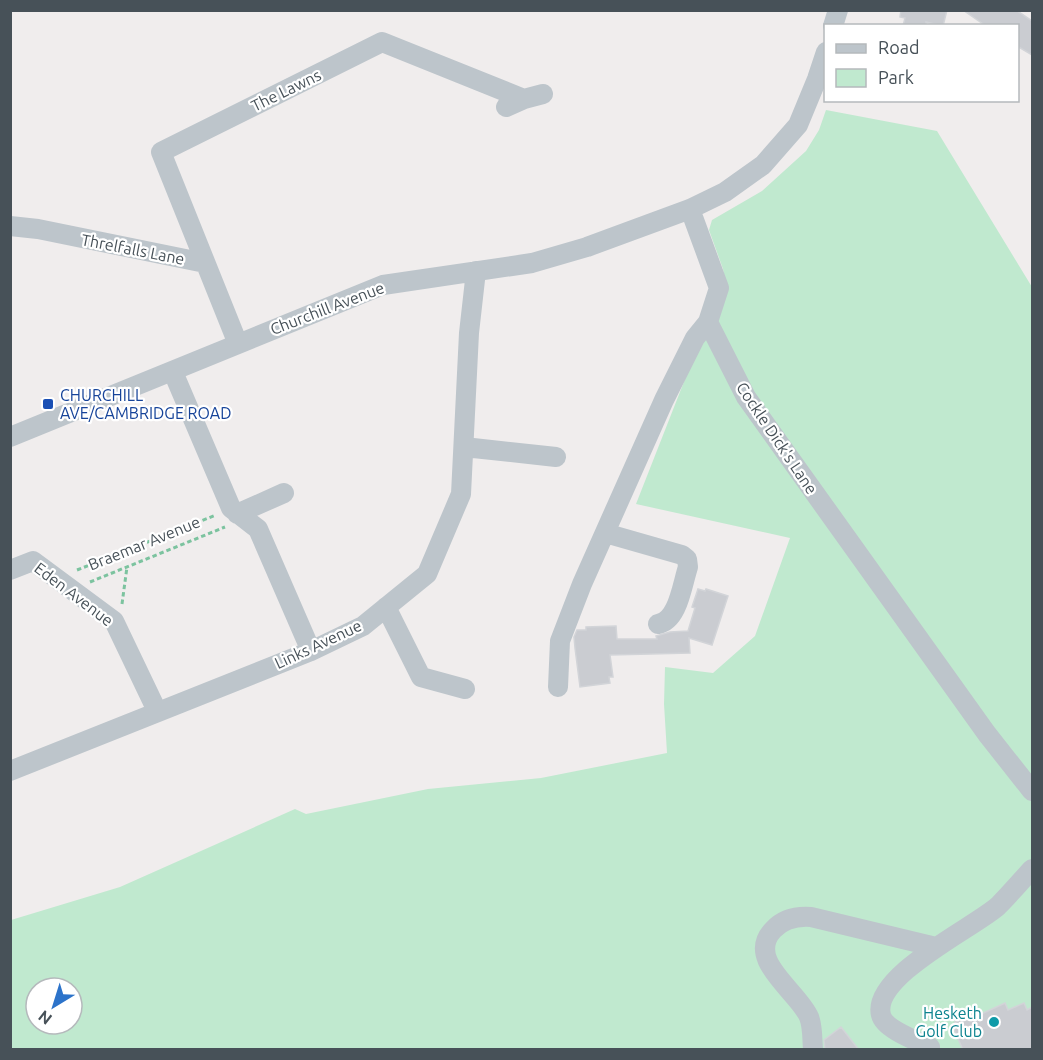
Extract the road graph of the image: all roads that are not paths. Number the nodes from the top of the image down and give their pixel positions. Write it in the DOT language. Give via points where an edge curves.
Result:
graph roads {
  1 [pos="824,55"];
  2 [pos="524,100"];
  3 [pos="690,209"];
  4 [pos="10,226"];
  5 [pos="205,263"];
  6 [pos="476,271"];
  7 [pos="708,322"];
  8 [pos="238,344"];
  9 [pos="173,372"];
  10 [pos="10,438"];
  11 [pos="464,447"];
  12 [pos="556,457"];
  13 [pos="284,493"];
  14 [pos="237,514"];
  15 [pos="605,533"];
  16 [pos="10,570"];
  17 [pos="386,607"];
  18 [pos="658,624"];
  19 [pos="311,651"];
  20 [pos="558,687"];
  21 [pos="465,689"];
  22 [pos="157,711"];
  23 [pos="10,771"];
  24 [pos="1032,791"];
  25 [pos="1032,868"];
  26 [pos="936,947"];
  27 [pos="930,1047"];
  28 [pos="813,1049"];
  1 -- 3 [label="street" via="798,125 763,165 725,192"];
  2 -- 5 [label="street, The Lawns" via="382,42 161,152"];
  3 -- 6 [label="street, Churchill Avenue" via="554,257"];
  3 -- 7 [label="street" via="718,288"];
  4 -- 5 [label="street, Threlfalls Lane"];
  5 -- 8 [label="street, Threlfalls Lane"];
  6 -- 8 [label="street, Churchill Avenue" via="382,285"];
  6 -- 11 [label="street, Links Avenue"];
  7 -- 15 [label="street" via="695,338 664,400"];
  7 -- 24 [label="street, Cockle Dick's Lane" via="746,398"];
  8 -- 9 [label="street, Churchill Avenue"];
  9 -- 10 [label="street, Churchill Avenue"];
  9 -- 14 [label="street"];
  11 -- 12 [label="street"];
  11 -- 17 [label="street, Links Avenue" via="461,494 427,574"];
  13 -- 14 [label="street"];
  14 -- 19 [label="street" via="258,529"];
  15 -- 18 [label="street" via="687,559 673,616"];
  15 -- 20 [label="street" via="560,641"];
  16 -- 22 [label="street, Eden Avenue" via="33,561 114,621"];
  17 -- 19 [label="street, Links Avenue" via="363,626"];
  17 -- 21 [label="street" via="421,677"];
  19 -- 22 [label="street, Links Avenue"];
  22 -- 23 [label="street, Links Avenue"];
  25 -- 26 [label="street" via="997,907"];
  26 -- 27 [label="street" via="898,978 880,1009 883,1020 892,1028"];
  26 -- 28 [label="street" via="811,917 791,918 775,927 765,944 766,959 808,1014"];
}
